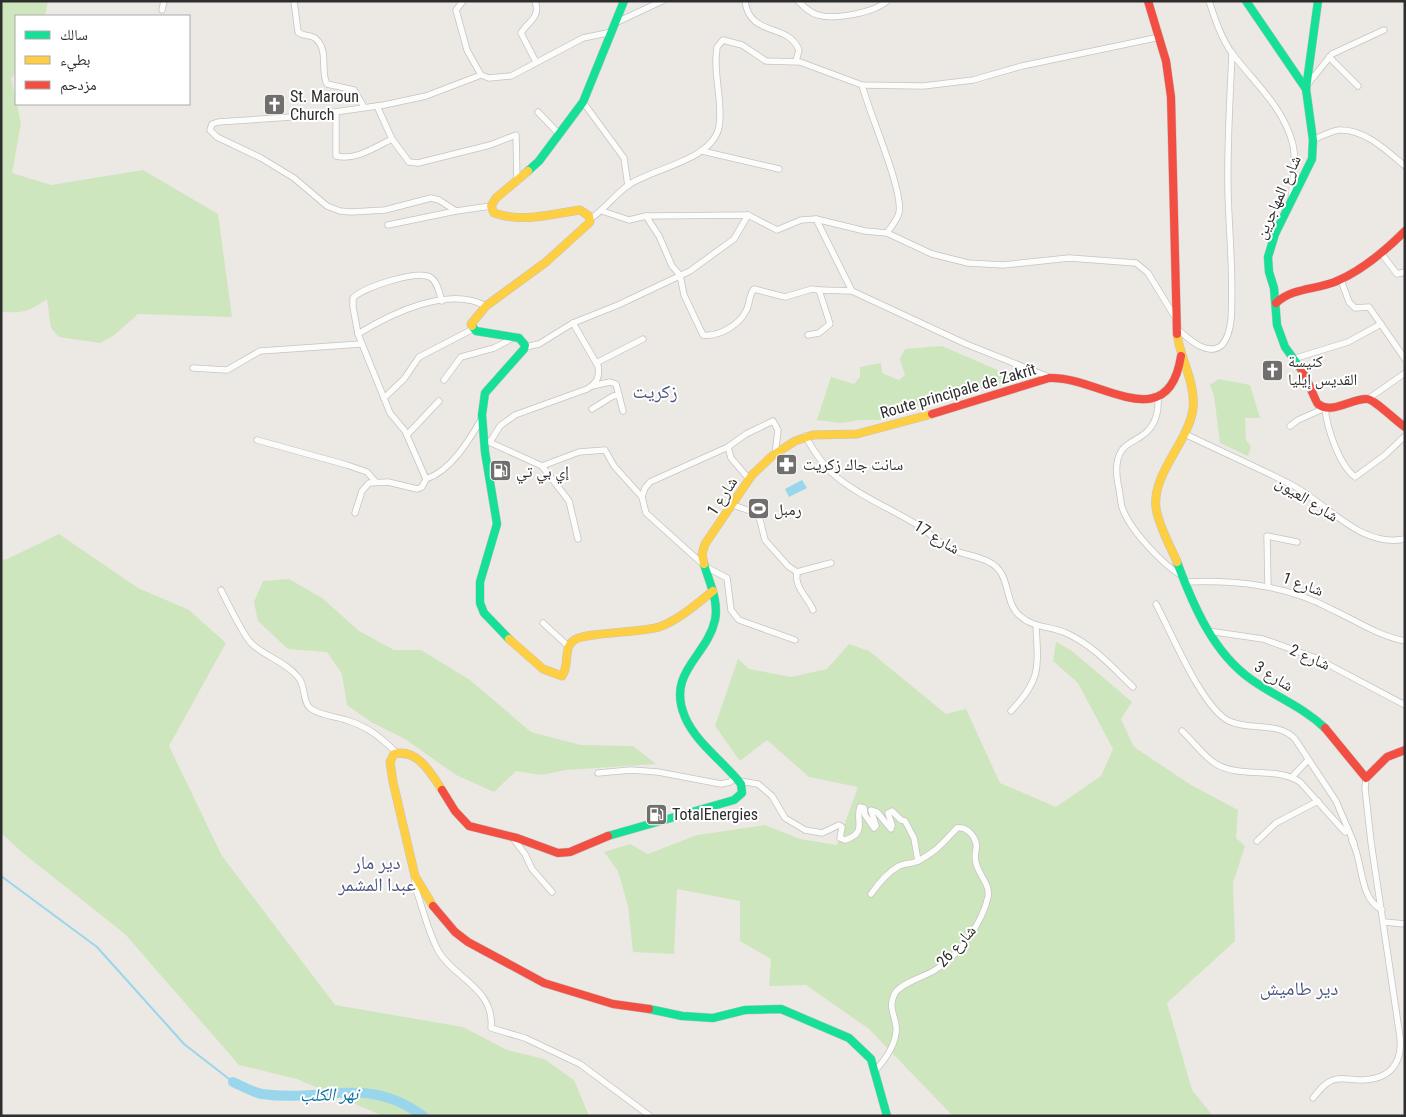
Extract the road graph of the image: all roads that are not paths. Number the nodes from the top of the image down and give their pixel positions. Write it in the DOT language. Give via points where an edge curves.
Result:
graph roads {
  1 [pos="164,1"];
  2 [pos="294,1"];
  3 [pos="463,1"];
  4 [pos="535,1"];
  5 [pos="624,1"];
  6 [pos="662,1"];
  7 [pos="745,1"];
  8 [pos="798,1"];
  9 [pos="886,1"];
  10 [pos="1148,1"];
  11 [pos="1209,1"];
  12 [pos="1246,1"];
  13 [pos="1318,1"];
  14 [pos="162,10"];
  15 [pos="615,23"];
  16 [pos="1384,30"];
  17 [pos="612,32"];
  18 [pos="1160,37"];
  19 [pos="1232,53"];
  20 [pos="1329,57"];
  21 [pos="796,61"];
  22 [pos="536,62"];
  23 [pos="481,75"];
  24 [pos="862,85"];
  25 [pos="1358,86"];
  26 [pos="1307,87"];
  27 [pos="583,102"];
  28 [pos="377,106"];
  29 [pos="364,107"];
  30 [pos="336,112"];
  31 [pos="538,112"];
  32 [pos="560,135"];
  33 [pos="392,139"];
  34 [pos="1313,140"];
  35 [pos="702,151"];
  36 [pos="1405,166"];
  37 [pos="779,169"];
  38 [pos="517,182"];
  39 [pos="628,186"];
  40 [pos="491,206"];
  41 [pos="1291,206"];
  42 [pos="456,211"];
  43 [pos="602,211"];
  44 [pos="748,215"];
  45 [pos="646,216"];
  46 [pos="590,220"];
  47 [pos="816,220"];
  48 [pos="388,225"];
  49 [pos="1405,231"];
  50 [pos="887,233"];
  51 [pos="1381,253"];
  52 [pos="1405,272"];
  53 [pos="680,276"];
  54 [pos="1340,280"];
  55 [pos="1274,284"];
  56 [pos="819,290"];
  57 [pos="852,291"];
  58 [pos="1287,294"];
  59 [pos="442,301"];
  60 [pos="1276,303"];
  61 [pos="486,306"];
  62 [pos="1175,316"];
  63 [pos="573,323"];
  64 [pos="1381,324"];
  65 [pos="1176,328"];
  66 [pos="473,329"];
  67 [pos="358,334"];
  68 [pos="808,335"];
  69 [pos="515,337"];
  70 [pos="643,340"];
  71 [pos="361,344"];
  72 [pos="525,347"];
  73 [pos="1181,356"];
  74 [pos="1293,358"];
  75 [pos="1405,359"];
  76 [pos="596,363"];
  77 [pos="193,368"];
  78 [pos="1405,373"];
  79 [pos="1051,378"];
  80 [pos="444,380"];
  81 [pos="592,386"];
  82 [pos="619,395"];
  83 [pos="1158,397"];
  84 [pos="384,398"];
  85 [pos="1368,399"];
  86 [pos="439,401"];
  87 [pos="1325,408"];
  88 [pos="592,409"];
  89 [pos="623,411"];
  90 [pos="482,418"];
  91 [pos="1290,426"];
  92 [pos="1405,427"];
  93 [pos="1185,434"];
  94 [pos="407,435"];
  95 [pos="804,436"];
  96 [pos="1405,436"];
  97 [pos="257,440"];
  98 [pos="487,441"];
  99 [pos="728,447"];
  100 [pos="775,455"];
  101 [pos="542,466"];
  102 [pos="426,479"];
  103 [pos="749,479"];
  104 [pos="375,481"];
  105 [pos="642,496"];
  106 [pos="733,504"];
  107 [pos="356,512"];
  108 [pos="578,539"];
  109 [pos="1405,539"];
  110 [pos="1297,542"];
  111 [pos="831,563"];
  112 [pos="706,567"];
  113 [pos="797,572"];
  114 [pos="1184,579"];
  115 [pos="1268,586"];
  116 [pos="222,590"];
  117 [pos="713,591"];
  118 [pos="1156,604"];
  119 [pos="813,610"];
  120 [pos="543,623"];
  121 [pos="1036,625"];
  122 [pos="1208,631"];
  123 [pos="795,640"];
  124 [pos="1405,641"];
  125 [pos="568,646"];
  126 [pos="1134,687"];
  127 [pos="1405,704"];
  128 [pos="1011,711"];
  129 [pos="1182,731"];
  130 [pos="1405,750"];
  131 [pos="396,753"];
  132 [pos="1308,760"];
  133 [pos="598,773"];
  134 [pos="1292,777"];
  135 [pos="1366,778"];
  136 [pos="737,779"];
  137 [pos="1318,801"];
  138 [pos="512,837"];
  139 [pos="1257,841"];
  140 [pos="1354,843"];
  141 [pos="918,861"];
  142 [pos="415,876"];
  143 [pos="552,892"];
  144 [pos="871,894"];
  145 [pos="1382,910"];
  146 [pos="1384,922"];
  147 [pos="1405,924"];
  148 [pos="874,1072"];
  149 [pos="1313,1098"];
  150 [pos="650,1116"];
  151 [pos="887,1116"];
  1 -- 14 [label="street"];
  2 -- 29 [label="street" via="298,32 315,38 320,44 327,84 354,90"];
  3 -- 23 [label="street" via="456,10 459,30"];
  4 -- 22 [label="street" via="537,14 521,33"];
  5 -- 15 [label="street"];
  6 -- 15 [label="street"];
  7 -- 21 [label="street" via="749,16 755,23 794,42 799,50"];
  8 -- 9 [label="street" via="815,14 826,16 866,12"];
  10 -- 18 [label="street, شارع 3"];
  11 -- 19 [label="street" via="1222,37"];
  12 -- 26 [label="street"];
  13 -- 26 [label="street, شارع المهاجرين"];
  15 -- 17 [label="street"];
  16 -- 20 [label="street"];
  17 -- 22 [label="street" via="583,38"];
  17 -- 27 [label="street"];
  18 -- 24 [label="street" via="952,84"];
  18 -- 62 [label="street, شارع 3" via="1171,97"];
  19 -- 41 [label="street" via="1260,85 1288,131 1294,160"];
  19 -- 65 [label="street" via="1228,142 1232,271 1230,331 1221,345 1212,349 1203,348"];
  20 -- 25 [label="street"];
  20 -- 26 [label="street"];
  21 -- 24 [label="street"];
  21 -- 35 [label="street" via="766,61 735,42 720,42 716,67 719,126 714,141"];
  22 -- 23 [label="street" via="504,78"];
  23 -- 28 [label="street" via="426,96"];
  24 -- 50 [label="street" via="899,201 898,216"];
  26 -- 34 [label="street, شارع المهاجرين"];
  27 -- 32 [label="street"];
  27 -- 39 [label="street" via="624,158"];
  28 -- 29 [label="street"];
  28 -- 33 [label="street"];
  29 -- 30 [label="street"];
  30 -- 33 [label="street" via="336,156 362,154"];
  30 -- 42 [label="street" via="218,122 212,124 210,130 217,137 294,178 327,206 340,211 385,210 431,198"];
  31 -- 32 [label="street"];
  32 -- 38 [label="street" via="539,162"];
  33 -- 38 [label="street" via="409,162 418,163 516,135"];
  34 -- 36 [label="street" via="1338,130 1357,134 1376,142"];
  34 -- 41 [label="street, شارع المهاجرين" via="1310,166"];
  35 -- 37 [label="street"];
  35 -- 39 [label="street"];
  38 -- 40 [label="street"];
  39 -- 43 [label="street"];
  40 -- 42 [label="street"];
  40 -- 46 [label="street" via="498,216 518,219 580,210"];
  41 -- 55 [label="street, شارع المهاجرين" via="1275,234 1268,257"];
  42 -- 48 [label="street"];
  43 -- 45 [label="street" via="629,220"];
  43 -- 46 [label="street"];
  44 -- 45 [label="street"];
  44 -- 47 [label="street" via="777,230 801,220"];
  44 -- 53 [label="street" via="734,239"];
  45 -- 53 [label="street"];
  46 -- 61 [label="street" via="589,225 546,262"];
  47 -- 50 [label="street"];
  47 -- 57 [label="street"];
  49 -- 51 [label="street"];
  50 -- 62 [label="street" via="932,254 968,263 1003,265 1069,258 1136,263 1148,273"];
  51 -- 52 [label="street" via="1397,274"];
  51 -- 54 [label="street"];
  53 -- 56 [label="street" via="688,307 703,335 710,336 731,327 740,319 754,289 785,297"];
  53 -- 63 [label="street"];
  54 -- 58 [label="street"];
  54 -- 64 [label="street" via="1349,302 1355,308 1368,306"];
  55 -- 58 [label="street"];
  55 -- 60 [label="street, شارع المهاجرين"];
  56 -- 57 [label="street"];
  56 -- 68 [label="street" via="830,326"];
  57 -- 79 [label="street" via="966,344"];
  58 -- 60 [label="street"];
  59 -- 61 [label="street" via="475,300"];
  59 -- 67 [label="street" via="413,305"];
  59 -- 67 [label="street" via="435,282 426,276 383,283 353,298"];
  60 -- 74 [label="street, شارع المهاجرين" via="1278,333"];
  61 -- 66 [label="street" via="472,319"];
  62 -- 65 [label="street, شارع 3"];
  63 -- 72 [label="street" via="532,347"];
  63 -- 76 [label="street"];
  64 -- 74 [label="street" via="1348,342"];
  64 -- 75 [label="street"];
  65 -- 73 [label="street, شارع 3"];
  66 -- 69 [label="street"];
  66 -- 84 [label="street" via="419,357 404,379"];
  67 -- 71 [label="street"];
  69 -- 72 [label="street" via="524,341"];
  69 -- 80 [label="street" via="494,348 461,357"];
  70 -- 76 [label="street"];
  71 -- 77 [label="street" via="260,352 227,370"];
  71 -- 84 [label="street"];
  72 -- 90 [label="street" via="485,393"];
  73 -- 83 [label="street" via="1175,379"];
  73 -- 93 [label="street, شارع 3" via="1194,401 1194,411"];
  74 -- 87 [label="street, شارع المهاجرين" via="1309,379 1316,402"];
  76 -- 81 [label="street" via="599,374"];
  78 -- 85 [label="street"];
  79 -- 83 [label="street, Route principale de Zakrît" via="1138,400"];
  79 -- 95 [label="street, Route principale de Zakrît" via="856,434"];
  81 -- 82 [label="street" via="616,384"];
  81 -- 98 [label="street" via="515,415"];
  82 -- 88 [label="street"];
  82 -- 89 [label="street"];
  83 -- 114 [label="street" via="1158,412 1152,425 1121,451 1116,463 1117,479 1122,507 1133,528"];
  84 -- 94 [label="street" via="390,413"];
  85 -- 87 [label="street"];
  85 -- 92 [label="street"];
  86 -- 94 [label="street"];
  87 -- 91 [label="street"];
  87 -- 96 [label="street" via="1330,434 1355,478"];
  90 -- 98 [label="street"];
  90 -- 102 [label="street" via="467,446"];
  93 -- 109 [label="street, شارع العيون" via="1292,485 1370,536 1394,542"];
  93 -- 114 [label="street, شارع 3" via="1156,501"];
  94 -- 102 [label="street"];
  95 -- 100 [label="street, شارع 1"];
  95 -- 121 [label="street, شارع 17" via="824,464 839,478 921,527 952,550 990,562 998,568 1005,578 1018,616"];
  97 -- 104 [label="street" via="347,465 367,472"];
  98 -- 101 [label="street"];
  98 -- 125 [label="street" via="497,523 480,580 481,608 521,650 552,675 565,673 568,668"];
  99 -- 100 [label="street" via="773,421 778,430"];
  99 -- 103 [label="street" via="731,458"];
  99 -- 105 [label="street" via="650,482"];
  100 -- 103 [label="street, شارع 1"];
  101 -- 105 [label="street" via="579,452 605,450 614,466"];
  101 -- 108 [label="street" via="569,501"];
  102 -- 104 [label="street" via="418,489"];
  103 -- 106 [label="street, شارع 1"];
  104 -- 107 [label="street" via="362,491"];
  105 -- 112 [label="street" via="646,513"];
  106 -- 112 [label="street, شارع 1" via="704,546 702,557"];
  106 -- 113 [label="street" via="756,513 765,540"];
  110 -- 115 [label="street" via="1268,536"];
  111 -- 113 [label="street"];
  112 -- 117 [label="street, شارع 1"];
  112 -- 123 [label="street" via="727,578 732,610 739,620"];
  113 -- 119 [label="street" via="801,593"];
  114 -- 115 [label="street, شارع 1"];
  114 -- 122 [label="street, شارع 3"];
  115 -- 124 [label="street, شارع 1" via="1305,597 1378,633"];
  116 -- 131 [label="street" via="227,604 252,643 282,663 303,683 310,708 376,732"];
  117 -- 125 [label="street" via="662,625 638,631 580,636"];
  117 -- 136 [label="street" via="715,623 686,670 680,698 689,723 703,744"];
  118 -- 132 [label="street" via="1189,670 1220,714 1237,724 1273,728 1291,735"];
  120 -- 125 [label="street"];
  121 -- 126 [label="street, شارع 17" via="1065,632 1079,640 1096,651"];
  121 -- 128 [label="street" via="1037,675"];
  122 -- 127 [label="street, شارع 2" via="1263,639 1309,655"];
  122 -- 135 [label="street, شارع 3" via="1245,675 1262,688 1299,707 1330,732"];
  129 -- 134 [label="street" via="1216,764 1239,771"];
  130 -- 135 [label="street" via="1390,753"];
  131 -- 138 [label="street" via="411,755 426,766 455,811 469,826"];
  131 -- 142 [label="street" via="391,758 390,768"];
  132 -- 134 [label="street"];
  132 -- 140 [label="street" via="1336,801"];
  133 -- 136 [label="street" via="645,770 721,784"];
  134 -- 137 [label="street"];
  135 -- 145 [label="street" via="1368,825"];
  136 -- 138 [label="street" via="742,793 734,800 616,833 570,852 552,851"];
  136 -- 141 [label="street" via="758,784 772,796 784,818 805,830 822,833 839,826 842,827 839,837 845,840 859,829 860,807 864,808 874,828 872,810 891,829 888,813 892,811 906,821"];
  137 -- 139 [label="street" via="1276,823"];
  137 -- 140 [label="street"];
  138 -- 143 [label="street" via="532,869"];
  140 -- 145 [label="street" via="1368,897"];
  141 -- 144 [label="street, شارع 26" via="899,866"];
  141 -- 148 [label="street, شارع 26" via="945,844 957,828 962,828 977,844 974,863 988,895 974,930 944,962 895,993 890,1008 896,1025 895,1036"];
  142 -- 148 [label="street" via="434,908 455,932 544,983 613,1004 682,1016 713,1018 745,1010 781,1009 857,1044 870,1059"];
  142 -- 150 [label="street" via="436,946 484,1001 491,1012 491,1028 525,1038 580,1064"];
  145 -- 146 [label="street"];
  146 -- 147 [label="street"];
  146 -- 149 [label="street" via="1400,1037 1399,1059 1382,1076 1334,1080"];
  148 -- 151 [label="street"];
}
